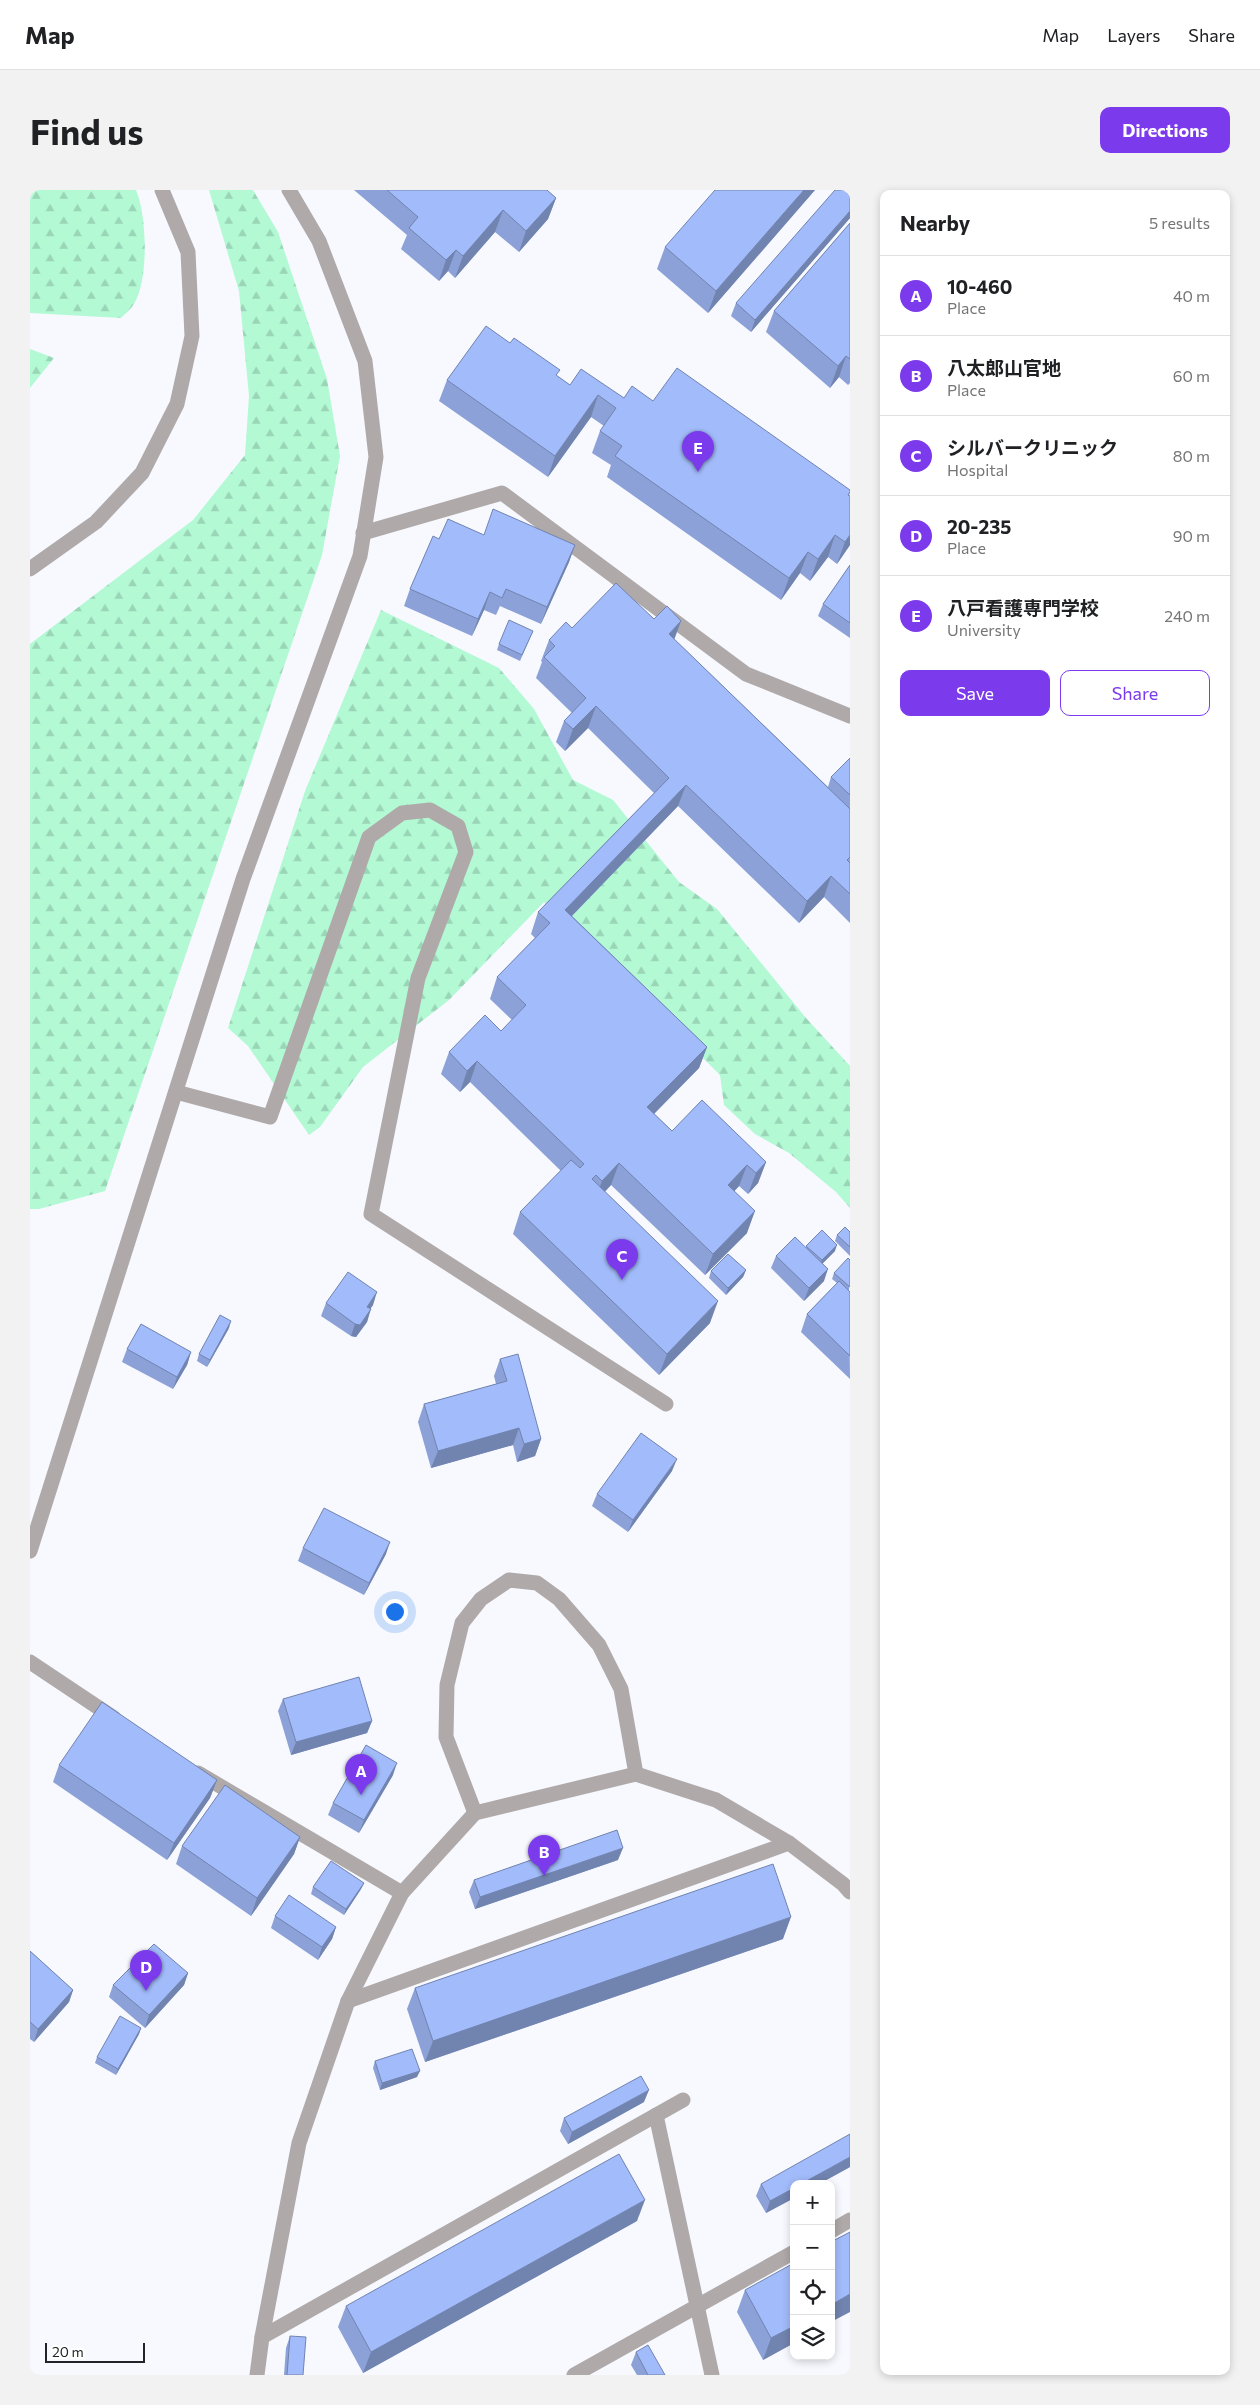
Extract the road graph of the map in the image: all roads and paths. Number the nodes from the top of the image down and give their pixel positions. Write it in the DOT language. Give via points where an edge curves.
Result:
graph roads {
  1 [pos="162,190"];
  2 [pos="289,190"];
  3 [pos="363,533"];
  4 [pos="30,569"];
  5 [pos="850,716"];
  6 [pos="176,1092"];
  7 [pos="666,1404"];
  8 [pos="30,1551"];
  9 [pos="30,1662"];
  10 [pos="130,1728"];
  11 [pos="188,1766"];
  12 [pos="636,1774"];
  13 [pos="474,1813"];
  14 [pos="789,1843"];
  15 [pos="850,1892"];
  16 [pos="402,1893"];
  17 [pos="348,2001"];
  18 [pos="683,2100"];
  19 [pos="656,2115"];
  20 [pos="850,2220"];
  21 [pos="835,2229"];
  22 [pos="790,2254"];
  23 [pos="697,2306"];
  24 [pos="262,2337"];
  25 [pos="257,2375"];
  26 [pos="574,2375"];
  27 [pos="712,2375"];
  1 -- 4 [label="street" via="188,252 192,336 177,404 142,473 96,522"];
  2 -- 3 [label="street" via="319,240 365,361 376,457"];
  3 -- 5 [label="street" via="502,493 746,674"];
  3 -- 6 [label="street" via="360,556 243,879"];
  6 -- 7 [label="street" via="270,1117 369,837 402,813 430,810 458,826 466,852 418,978 371,1214"];
  6 -- 8 [label="street"];
  9 -- 10 [label="street"];
  11 -- 16 [label="street"];
  12 -- 13 [label="street"];
  12 -- 13 [label="street" via="622,1689 599,1645 559,1599 537,1583 509,1580 481,1599 462,1624 447,1685 446,1737"];
  12 -- 14 [label="street" via="716,1800"];
  13 -- 16 [label="street"];
  14 -- 15 [label="street"];
  14 -- 17 [label="street"];
  16 -- 17 [label="street"];
  17 -- 24 [label="street" via="299,2143"];
  18 -- 19 [label="street"];
  19 -- 23 [label="street"];
  19 -- 24 [label="street"];
  20 -- 21 [label="street"];
  22 -- 23 [label="street"];
  23 -- 26 [label="street"];
  23 -- 27 [label="street"];
  24 -- 25 [label="street"];
}
